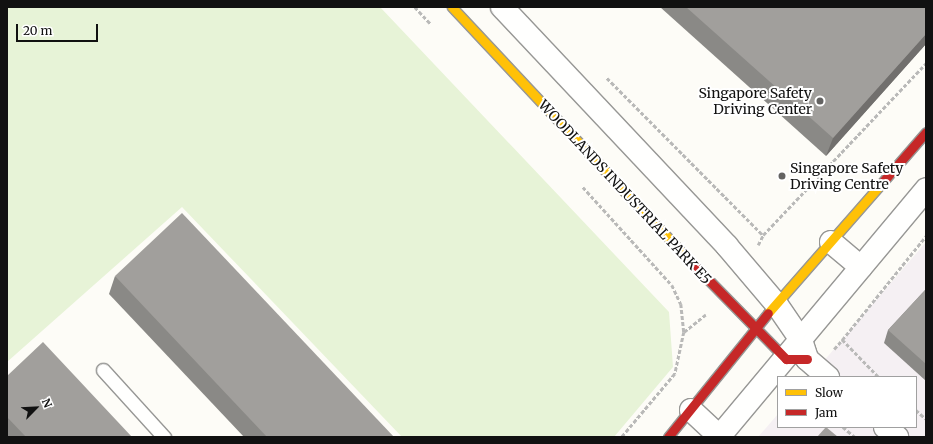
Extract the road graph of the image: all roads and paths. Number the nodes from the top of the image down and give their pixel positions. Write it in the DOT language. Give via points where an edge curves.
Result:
graph roads {
  1 [pos="415,7"];
  2 [pos="452,7"];
  3 [pos="502,7"];
  4 [pos="437,29"];
  5 [pos="926,63"];
  6 [pos="603,75"];
  7 [pos="926,132"];
  8 [pos="581,185"];
  9 [pos="926,189"];
  10 [pos="926,236"];
  11 [pos="831,242"];
  12 [pos="861,267"];
  13 [pos="777,305"];
  14 [pos="754,329"];
  15 [pos="804,349"];
  16 [pos="786,359"];
  17 [pos="103,370"];
  18 [pos="827,376"];
  19 [pos="877,376"];
  20 [pos="691,410"];
  21 [pos="917,411"];
  22 [pos="926,419"];
  23 [pos="844,428"];
  24 [pos="886,428"];
  25 [pos="164,437"];
  26 [pos="622,437"];
  27 [pos="668,437"];
  28 [pos="720,437"];
  29 [pos="854,437"];
  30 [pos="897,437"];
  1 -- 4 [label="path"];
  2 -- 14 [label="street, WOODLANDS INDUSTRIAL PARK E5"];
  3 -- 13 [label="street" via="727,246"];
  5 -- 6 [label="path" via="764,235"];
  7 -- 11 [label="street"];
  8 -- 26 [label="path" via="672,285 681,304 684,332 675,374"];
  9 -- 12 [label="street"];
  10 -- 19 [label="path" via="842,340"];
  11 -- 12 [label="street"];
  11 -- 13 [label="street"];
  12 -- 15 [label="street"];
  13 -- 14 [label="street"];
  13 -- 15 [label="street"];
  14 -- 16 [label="street, WOODLANDS INDUSTRIAL PARK E5"];
  14 -- 20 [label="street"];
  15 -- 16 [label="street"];
  15 -- 18 [label="street"];
  16 -- 28 [label="street"];
  17 -- 25 [label="lane"];
  20 -- 27 [label="street"];
  20 -- 28 [label="street"];
  21 -- 22 [label="path"];
  23 -- 29 [label="path"];
  24 -- 30 [label="street"];
}
